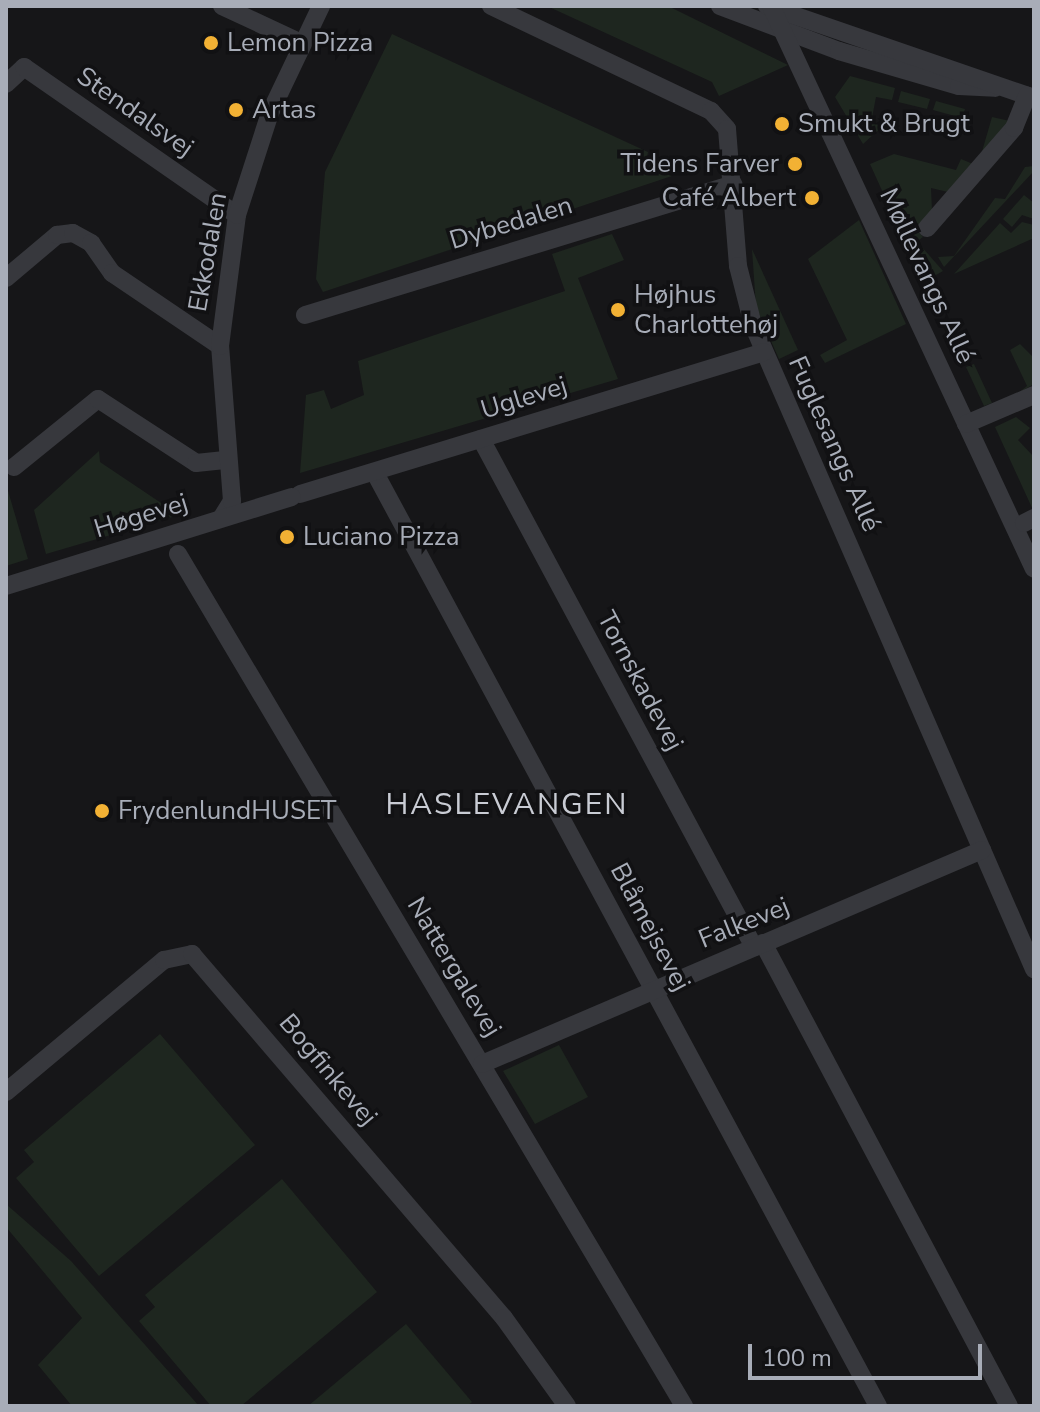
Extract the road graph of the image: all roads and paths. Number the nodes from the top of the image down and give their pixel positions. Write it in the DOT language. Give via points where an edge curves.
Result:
graph roads {
  1 [pos="222,6"];
  2 [pos="321,6"];
  3 [pos="491,6"];
  4 [pos="720,6"];
  5 [pos="780,15"];
  6 [pos="303,44"];
  7 [pos="6,84"];
  8 [pos="995,88"];
  9 [pos="1030,97"];
  10 [pos="733,184"];
  11 [pos="237,215"];
  12 [pos="927,228"];
  13 [pos="6,278"];
  14 [pos="305,315"];
  15 [pos="220,346"];
  16 [pos="764,352"];
  17 [pos="1034,395"];
  18 [pos="972,422"];
  19 [pos="481,439"];
  20 [pos="225,460"];
  21 [pos="14,467"];
  22 [pos="375,473"];
  23 [pos="296,496"];
  24 [pos="222,517"];
  25 [pos="1029,520"];
  26 [pos="1034,544"];
  27 [pos="178,554"];
  28 [pos="1034,569"];
  29 [pos="6,586"];
  30 [pos="982,850"];
  31 [pos="759,945"];
  32 [pos="1034,969"];
  33 [pos="654,988"];
  34 [pos="482,1064"];
  35 [pos="6,1092"];
  36 [pos="567,1406"];
  37 [pos="684,1406"];
  38 [pos="878,1406"];
  39 [pos="1009,1406"];
  1 -- 6 [label="street"];
  2 -- 6 [label="street, Ekkodalen"];
  3 -- 10 [label="street, Fuglesangs Allé" via="702,107 727,129"];
  4 -- 5 [label="street"];
  5 -- 8 [label="street"];
  5 -- 8 [label="street" via="959,86"];
  5 -- 18 [label="street, Møllevangs Allé"];
  6 -- 11 [label="street, Ekkodalen" via="270,113"];
  7 -- 11 [label="street, Stendalsvej" via="24,67"];
  8 -- 9 [label="street"];
  9 -- 12 [label="street" via="1014,128"];
  10 -- 14 [label="street, Dybedalen"];
  10 -- 16 [label="street, Fuglesangs Allé" via="738,266"];
  11 -- 15 [label="street, Ekkodalen"];
  13 -- 15 [label="street" via="57,235 73,233 91,243 112,273"];
  15 -- 20 [label="street, Ekkodalen"];
  16 -- 19 [label="street, Uglevej"];
  16 -- 30 [label="street, Fuglesangs Allé"];
  17 -- 18 [label="street"];
  18 -- 25 [label="street, Møllevangs Allé"];
  18 -- 28 [label="street, Møllevangs Allé"];
  19 -- 22 [label="street, Uglevej"];
  19 -- 31 [label="street, Tornskadevej"];
  20 -- 21 [label="street" via="196,463 98,399"];
  20 -- 24 [label="street, Ekkodalen" via="232,501"];
  22 -- 23 [label="street, Uglevej"];
  22 -- 33 [label="street, Blåmejsevej"];
  23 -- 24 [label="street, Høgevej"];
  24 -- 29 [label="street, Høgevej"];
  25 -- 26 [label="street, Møllevangs Allé"];
  27 -- 34 [label="street, Nattergalevej"];
  30 -- 31 [label="street, Falkevej"];
  30 -- 32 [label="street, Fuglesangs Allé"];
  31 -- 33 [label="street, Falkevej"];
  31 -- 39 [label="street, Tornskadevej"];
  33 -- 34 [label="street, Falkevej"];
  33 -- 38 [label="street, Blåmejsevej"];
  34 -- 37 [label="street, Nattergalevej"];
  35 -- 36 [label="street, Bogfinkevej" via="164,960 192,954 504,1318"];
}
